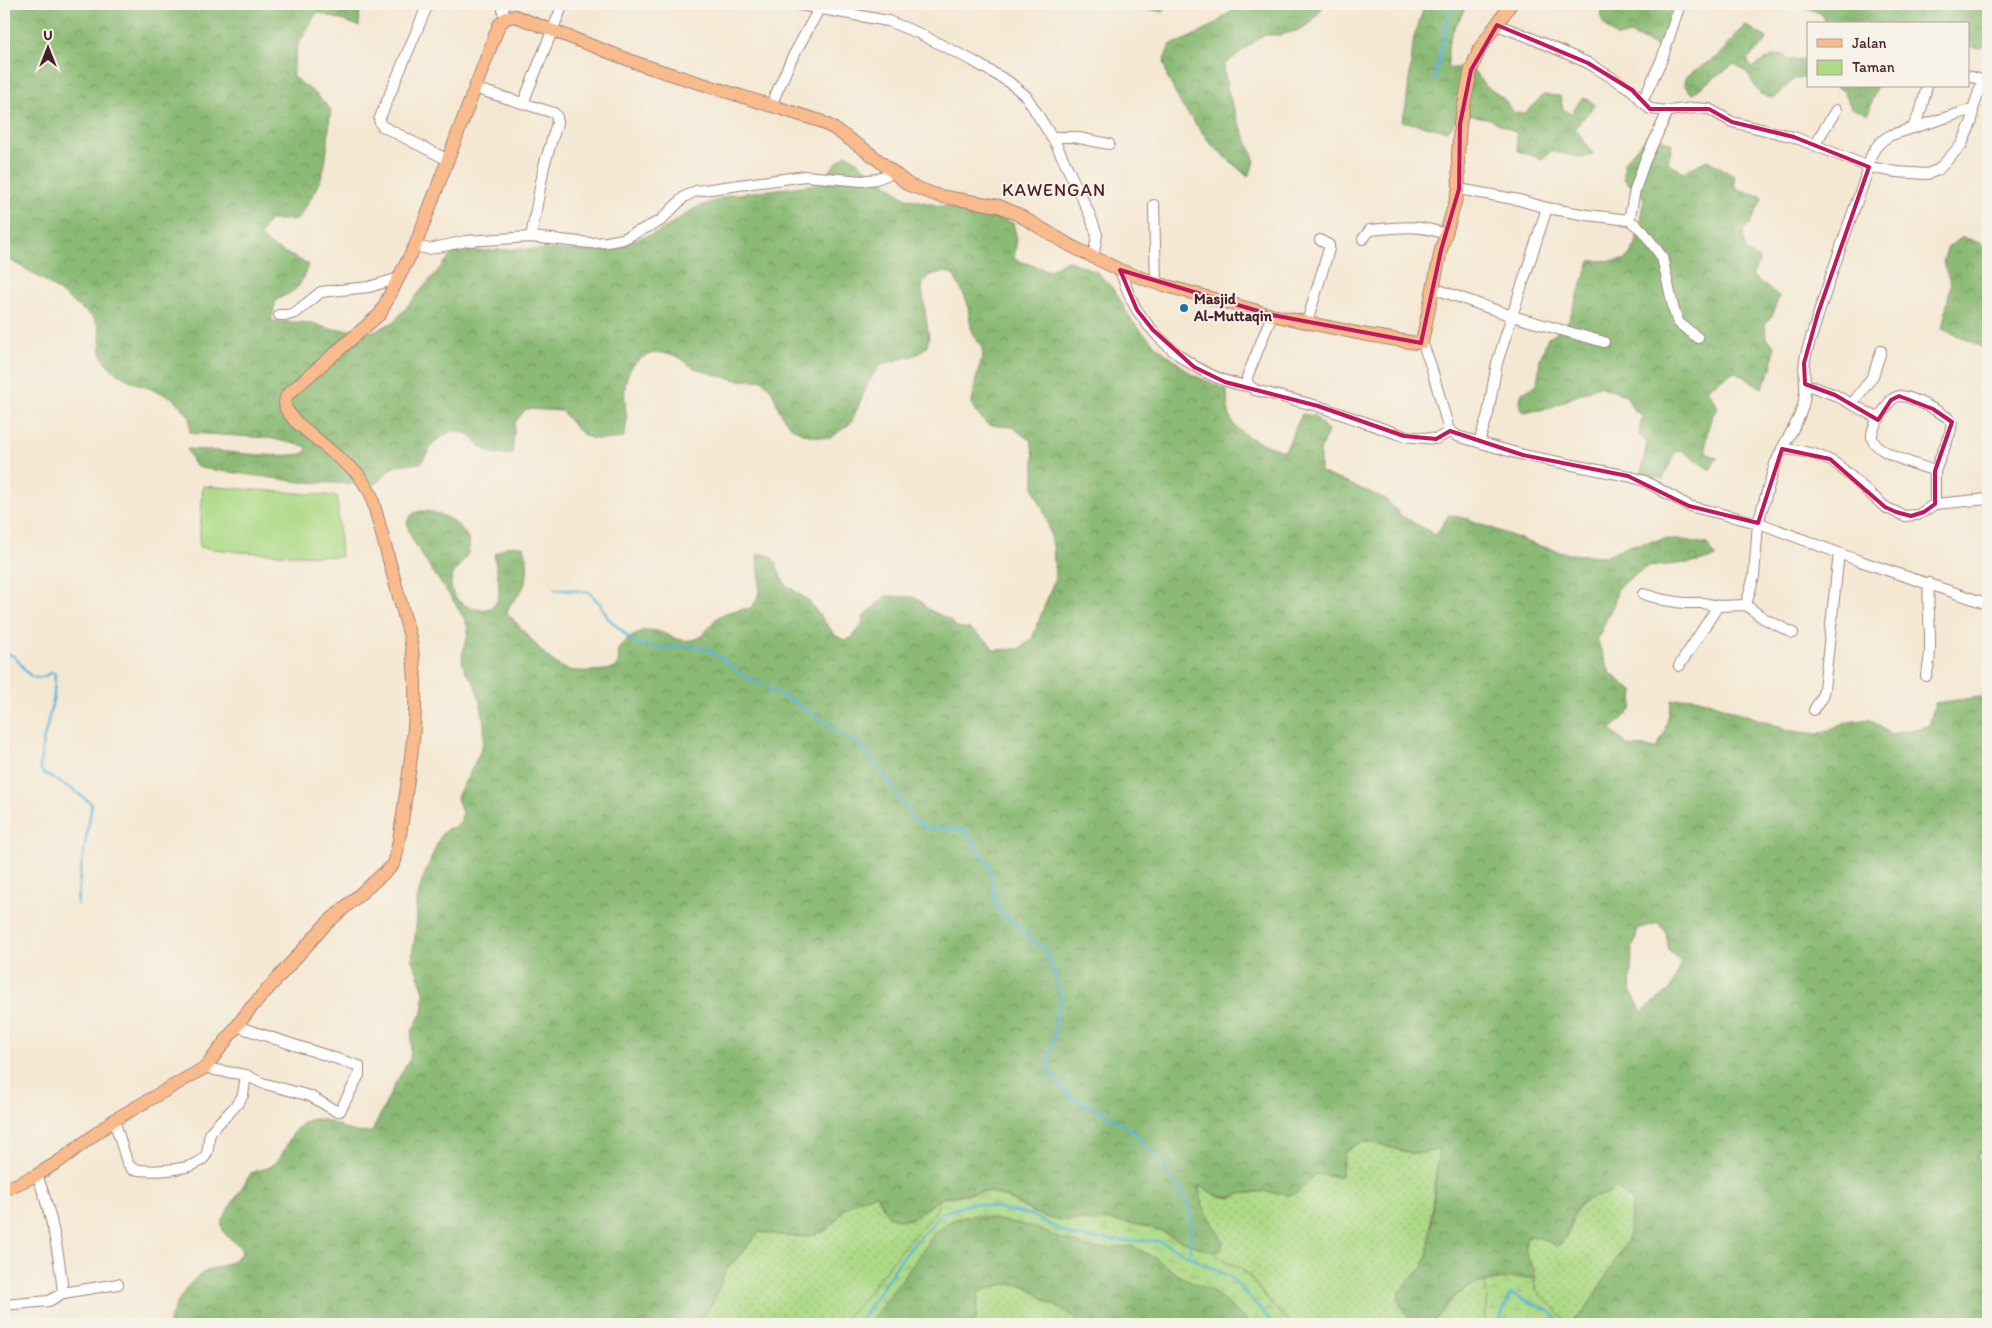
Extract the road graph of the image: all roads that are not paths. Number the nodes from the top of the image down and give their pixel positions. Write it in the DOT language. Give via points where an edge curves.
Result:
graph roads {
  1 [pos="428,4"];
  2 [pos="504,4"];
  3 [pos="563,4"];
  4 [pos="795,4"];
  5 [pos="1511,4"];
  6 [pos="1680,4"];
  7 [pos="819,9"];
  8 [pos="506,18"];
  9 [pos="1496,25"];
  10 [pos="553,30"];
  11 [pos="1970,76"];
  12 [pos="1986,80"];
  13 [pos="474,88"];
  14 [pos="1926,88"];
  15 [pos="1642,102"];
  16 [pos="524,103"];
  17 [pos="771,104"];
  18 [pos="1974,109"];
  19 [pos="1836,110"];
  20 [pos="1668,111"];
  21 [pos="1913,127"];
  22 [pos="1051,137"];
  23 [pos="1109,144"];
  24 [pos="1814,144"];
  25 [pos="448,160"];
  26 [pos="1869,168"];
  27 [pos="892,173"];
  28 [pos="1459,189"];
  29 [pos="1154,205"];
  30 [pos="1547,208"];
  31 [pos="1629,220"];
  32 [pos="1445,234"];
  33 [pos="531,237"];
  34 [pos="1364,239"];
  35 [pos="1320,240"];
  36 [pos="415,246"];
  37 [pos="1093,258"];
  38 [pos="1120,270"];
  39 [pos="398,278"];
  40 [pos="1156,283"];
  41 [pos="1433,288"];
  42 [pos="279,315"];
  43 [pos="1272,315"];
  44 [pos="1512,316"];
  45 [pos="1307,322"];
  46 [pos="1698,338"];
  47 [pos="1422,342"];
  48 [pos="1604,342"];
  49 [pos="1881,352"];
  50 [pos="1805,384"];
  51 [pos="1249,386"];
  52 [pos="1852,404"];
  53 [pos="1879,419"];
  54 [pos="1449,430"];
  55 [pos="1479,442"];
  56 [pos="1782,449"];
  57 [pos="1935,471"];
  58 [pos="1988,499"];
  59 [pos="1935,504"];
  60 [pos="1758,523"];
  61 [pos="1839,553"];
  62 [pos="1929,583"];
  63 [pos="1643,594"];
  64 [pos="1988,604"];
  65 [pos="1746,605"];
  66 [pos="1718,606"];
  67 [pos="1793,633"];
  68 [pos="1679,666"];
  69 [pos="1926,676"];
  70 [pos="1814,710"];
  71 [pos="236,1026"];
  72 [pos="206,1067"];
  73 [pos="246,1075"];
  74 [pos="114,1120"];
  75 [pos="37,1175"];
  76 [pos="4,1190"];
  77 [pos="118,1284"];
  78 [pos="63,1294"];
  79 [pos="4,1305"];
  1 -- 25 [label="street" via="379,120 382,126"];
  2 -- 8 [label="street"];
  3 -- 10 [label="street"];
  4 -- 7 [label="street"];
  5 -- 9 [label="main road"];
  6 -- 15 [label="street" via="1662,59"];
  7 -- 17 [label="street"];
  7 -- 22 [label="street" via="888,21 973,61 1026,96"];
  8 -- 10 [label="main road" via="515,16"];
  8 -- 13 [label="main road" via="499,25"];
  9 -- 15 [label="street" via="1588,63 1632,90"];
  9 -- 28 [label="main road" via="1480,48 1464,98 1458,156"];
  10 -- 16 [label="street"];
  10 -- 17 [label="main road" via="642,65"];
  11 -- 12 [label="street"];
  12 -- 18 [label="street"];
  13 -- 16 [label="street"];
  13 -- 25 [label="main road"];
  14 -- 21 [label="street"];
  15 -- 20 [label="street" via="1650,109"];
  16 -- 33 [label="street" via="554,113 558,120 544,166"];
  17 -- 27 [label="main road" via="834,128"];
  18 -- 21 [label="street"];
  18 -- 26 [label="street" via="1962,144 1938,170 1927,174"];
  19 -- 24 [label="street"];
  20 -- 24 [label="street" via="1709,109 1732,122"];
  20 -- 31 [label="street" via="1644,163"];
  21 -- 26 [label="street" via="1880,142 1869,161"];
  22 -- 23 [label="street" via="1074,137"];
  22 -- 37 [label="street" via="1096,229"];
  24 -- 26 [label="street"];
  25 -- 36 [label="main road"];
  26 -- 50 [label="street" via="1818,313 1804,363"];
  27 -- 33 [label="street" via="862,181 805,176 696,191 660,221 623,239 607,242"];
  27 -- 37 [label="main road" via="922,191 999,206"];
  28 -- 30 [label="street"];
  28 -- 32 [label="main road"];
  29 -- 40 [label="street"];
  30 -- 31 [label="street"];
  30 -- 44 [label="street"];
  31 -- 46 [label="street" via="1650,238 1662,257 1679,323"];
  32 -- 34 [label="street" via="1415,226 1400,226 1370,230"];
  32 -- 41 [label="main road"];
  33 -- 36 [label="street" via="466,241 429,249"];
  35 -- 45 [label="street" via="1329,245 1329,249"];
  36 -- 39 [label="main road"];
  37 -- 38 [label="main road"];
  38 -- 40 [label="main road"];
  38 -- 51 [label="street" via="1137,310 1170,346 1210,376"];
  39 -- 42 [label="street" via="369,287 321,292 295,313"];
  39 -- 71 [label="main road" via="378,316 287,394 285,402 295,421 358,474 371,494 410,637 415,690 413,747 398,847 392,866 326,924"];
  40 -- 43 [label="main road"];
  41 -- 44 [label="street"];
  41 -- 47 [label="main road"];
  43 -- 45 [label="main road"];
  43 -- 51 [label="street" via="1247,377"];
  44 -- 48 [label="street"];
  44 -- 55 [label="street"];
  45 -- 47 [label="main road"];
  47 -- 54 [label="street"];
  49 -- 52 [label="street" via="1873,376"];
  50 -- 52 [label="street"];
  50 -- 56 [label="street" via="1802,413"];
  51 -- 54 [label="street" via="1404,436 1436,439"];
  52 -- 53 [label="street"];
  53 -- 57 [label="street" via="1872,435 1873,442 1887,454"];
  53 -- 57 [label="street" via="1891,400 1899,396 1914,400 1951,420 1950,433"];
  54 -- 55 [label="street" via="1457,436"];
  55 -- 60 [label="street" via="1562,464 1628,476 1645,481 1689,506"];
  56 -- 59 [label="street" via="1815,453 1830,459 1885,507 1904,516 1918,515"];
  56 -- 60 [label="street"];
  57 -- 59 [label="street"];
  58 -- 59 [label="street"];
  60 -- 61 [label="street"];
  60 -- 65 [label="street" via="1754,576"];
  61 -- 62 [label="street"];
  61 -- 70 [label="street" via="1824,689"];
  62 -- 64 [label="street"];
  62 -- 69 [label="street" via="1931,661"];
  63 -- 66 [label="street" via="1670,601"];
  65 -- 66 [label="street"];
  65 -- 67 [label="street"];
  66 -- 68 [label="street"];
  71 -- 72 [label="main road"];
  71 -- 73 [label="street" via="359,1066 360,1070 338,1111 310,1096 262,1083"];
  72 -- 73 [label="street"];
  72 -- 74 [label="main road"];
  73 -- 74 [label="street" via="243,1095 211,1133 207,1155 188,1166 167,1170 132,1169 126,1162"];
  74 -- 75 [label="main road"];
  75 -- 76 [label="main road"];
  75 -- 78 [label="street" via="58,1247"];
  77 -- 78 [label="street"];
  78 -- 79 [label="street" via="49,1301"];
}
